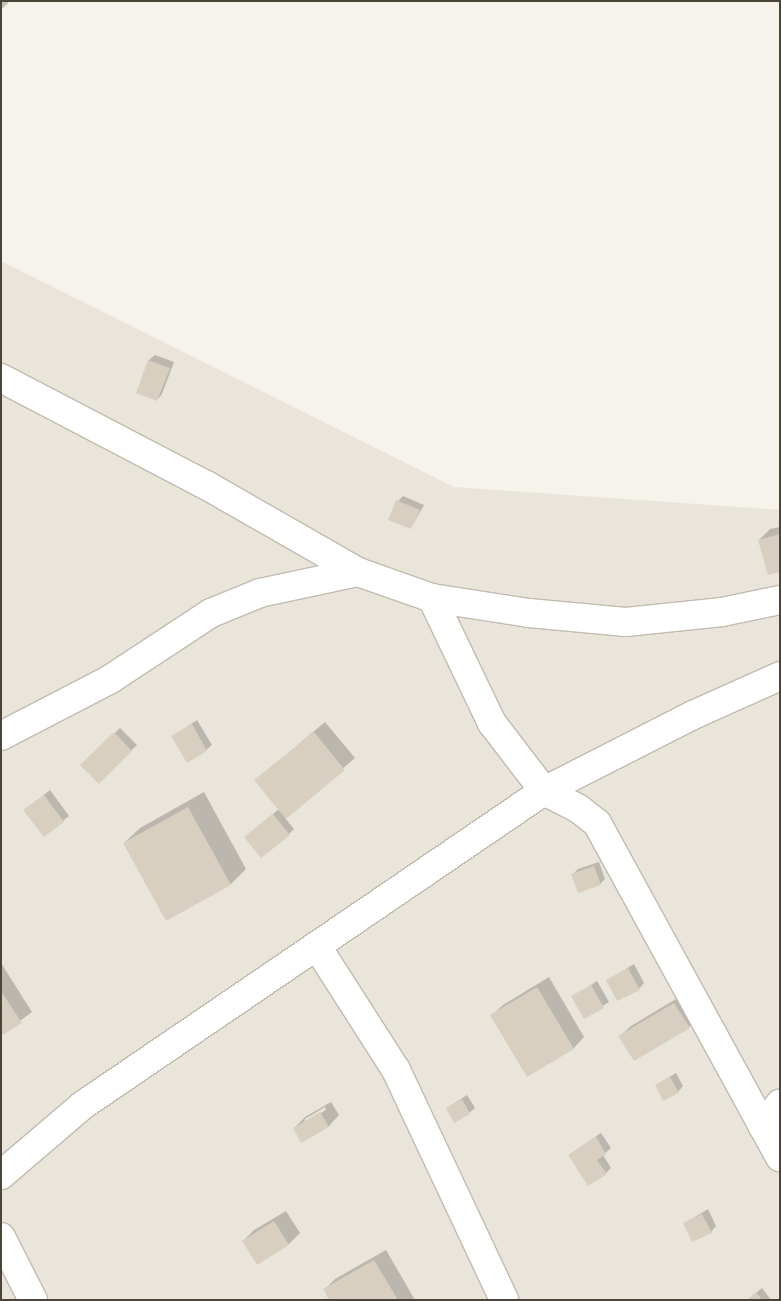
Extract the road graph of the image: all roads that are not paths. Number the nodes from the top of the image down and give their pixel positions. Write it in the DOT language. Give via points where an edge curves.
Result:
graph roads {
  1 [pos="1,378"];
  2 [pos="358,572"];
  3 [pos="432,598"];
  4 [pos="780,600"];
  5 [pos="780,676"];
  6 [pos="1,736"];
  7 [pos="544,791"];
  8 [pos="318,948"];
  9 [pos="780,1104"];
  10 [pos="763,1127"];
  11 [pos="780,1157"];
  12 [pos="1,1175"];
  13 [pos="1,1237"];
  14 [pos="33,1300"];
  15 [pos="504,1300"];
  1 -- 2 [label="street" via="206,485"];
  2 -- 3 [label="street"];
  2 -- 6 [label="street" via="260,593 211,613 109,680"];
  3 -- 4 [label="street" via="529,613 626,622 722,612"];
  3 -- 7 [label="street" via="492,723"];
  5 -- 7 [label="street" via="693,715"];
  7 -- 8 [label="street"];
  7 -- 10 [label="street" via="579,809 597,823"];
  8 -- 12 [label="street" via="250,990 83,1106"];
  8 -- 15 [label="street" via="396,1070"];
  9 -- 10 [label="street"];
  10 -- 11 [label="street"];
  13 -- 14 [label="street"];
}
